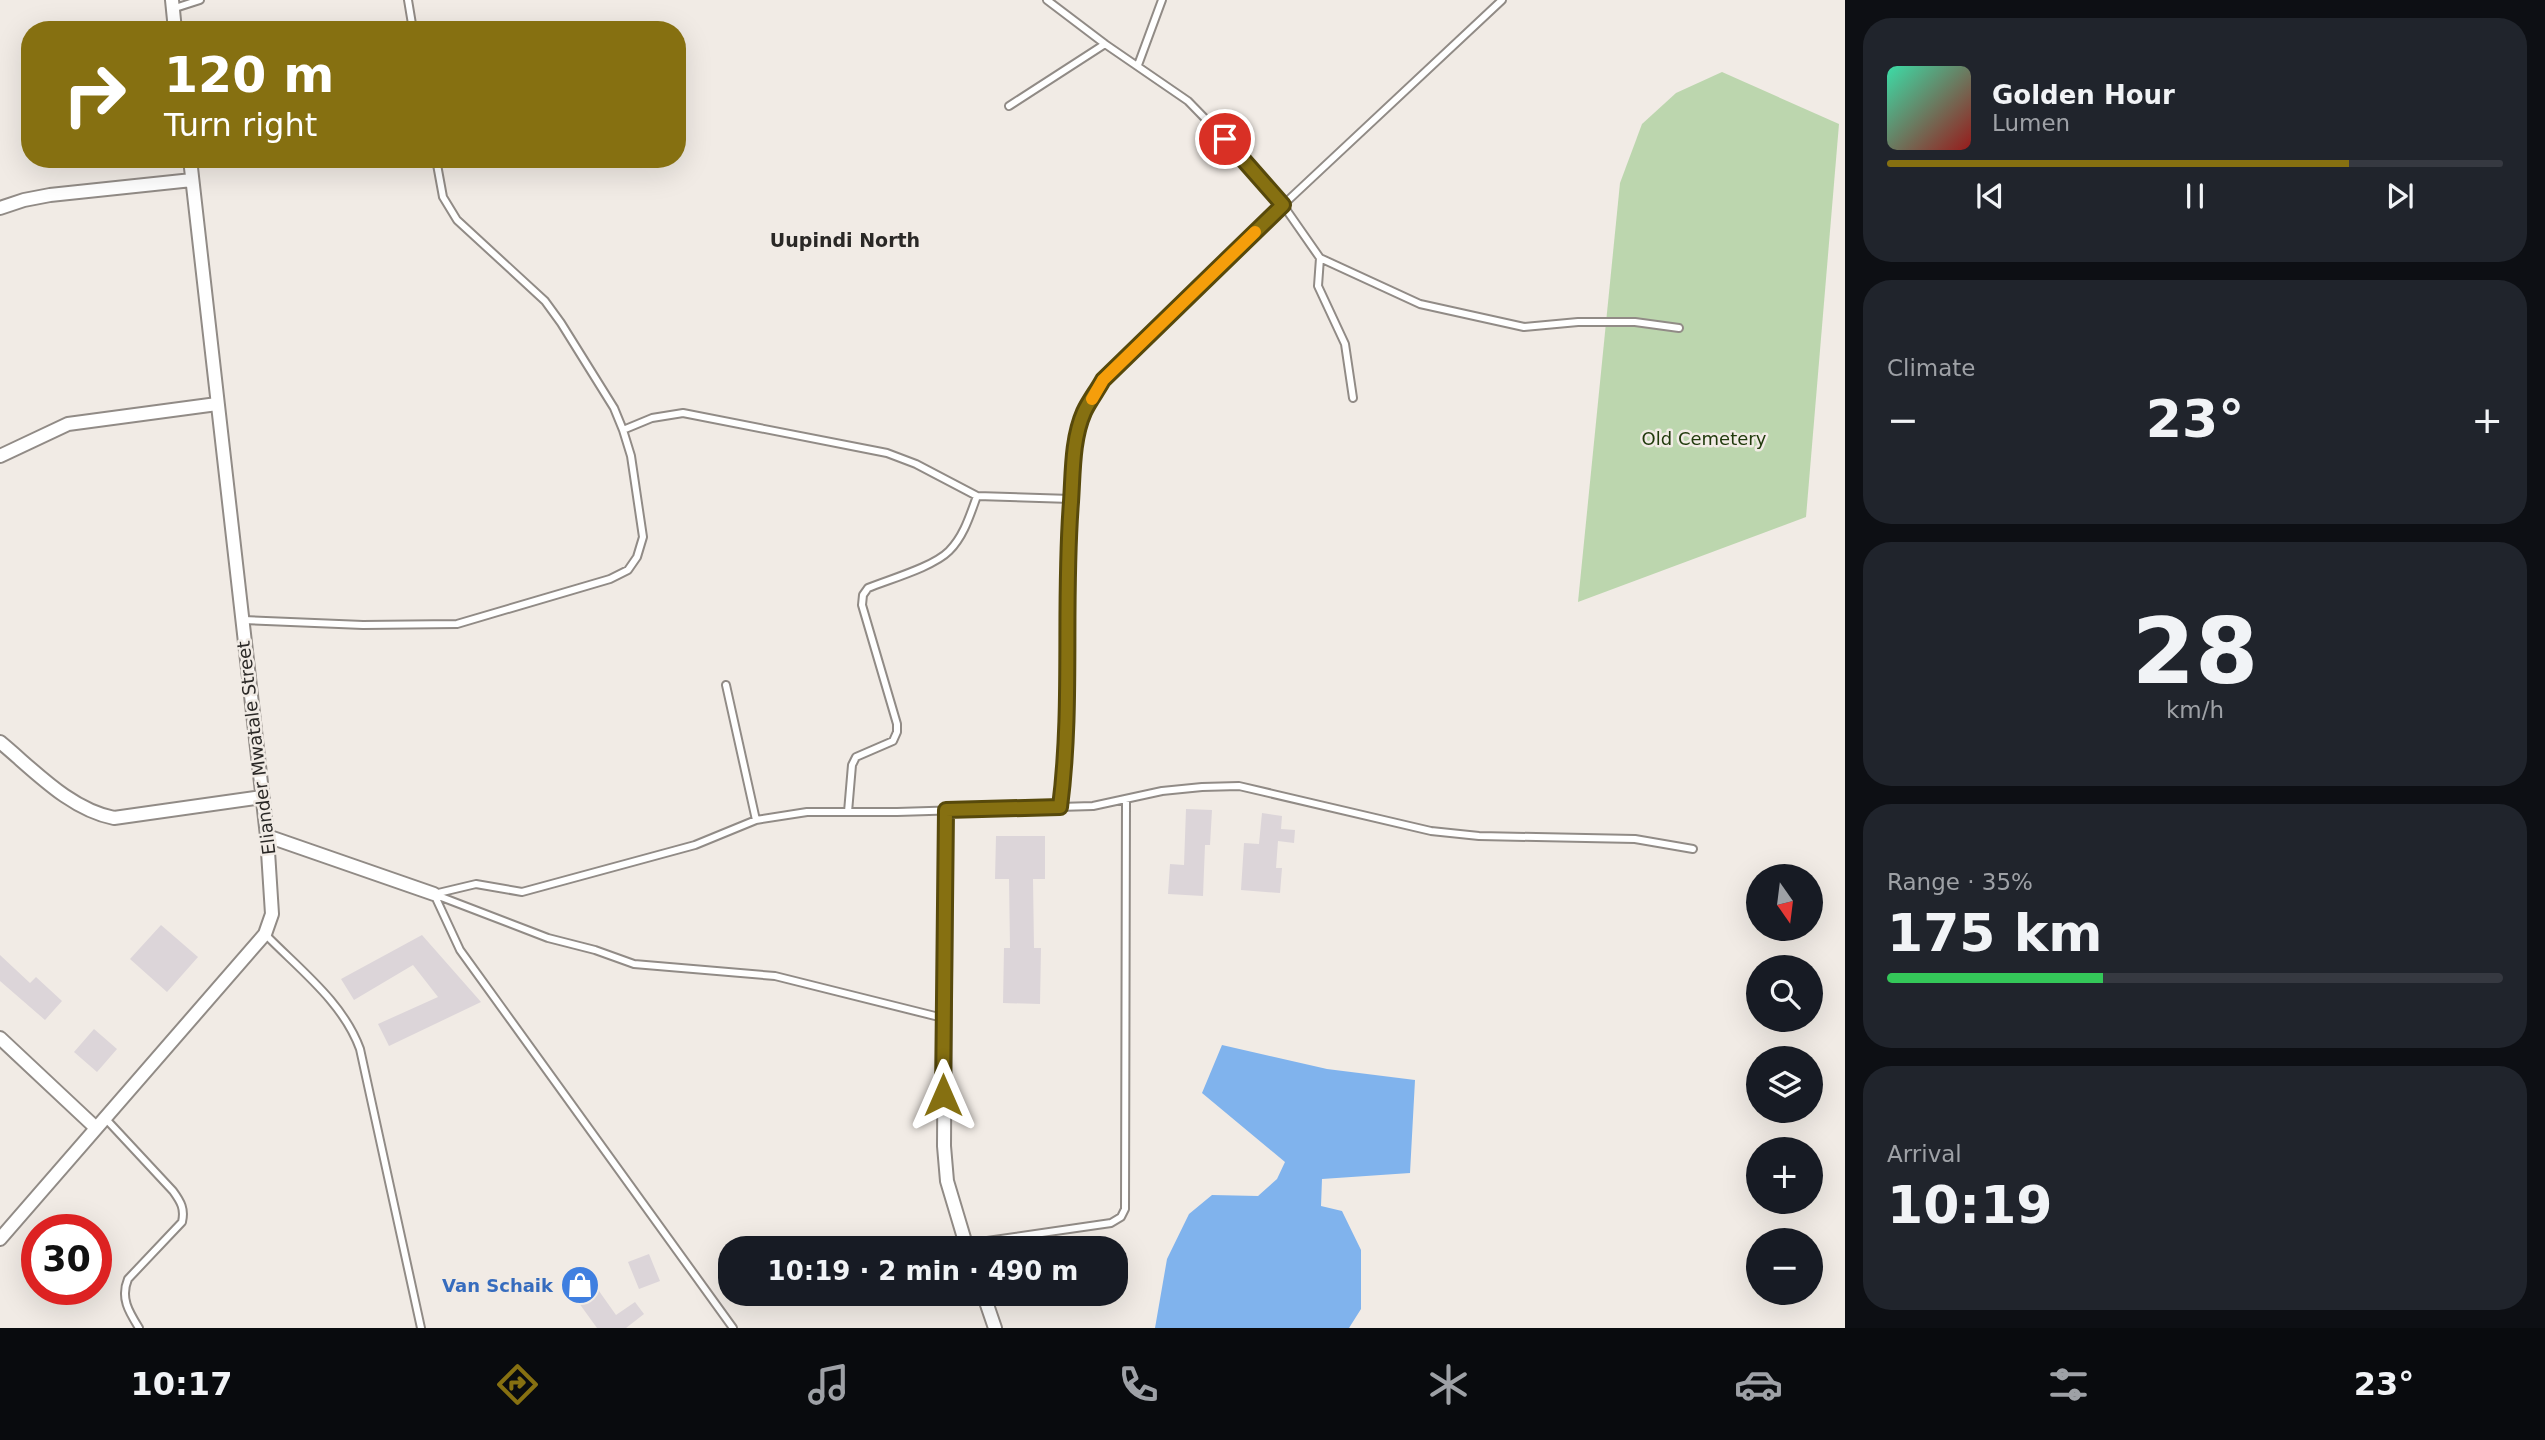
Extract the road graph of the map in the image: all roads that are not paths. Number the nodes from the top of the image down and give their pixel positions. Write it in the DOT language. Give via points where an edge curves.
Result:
graph roads {
  1 [pos="200,0"];
  2 [pos="408,0"];
  3 [pos="1046,0"];
  4 [pos="1162,0"];
  5 [pos="1502,0"];
  6 [pos="172,4"];
  7 [pos="412,21"];
  8 [pos="1105,44"];
  9 [pos="1138,65"];
  10 [pos="1010,106"];
  11 [pos="191,168"];
  12 [pos="438,168"];
  13 [pos="192,180"];
  14 [pos="1283,205"];
  15 [pos="0,208"];
  16 [pos="1320,258"];
  17 [pos="1679,328"];
  18 [pos="1353,398"];
  19 [pos="217,404"];
  20 [pos="623,430"];
  21 [pos="0,456"];
  22 [pos="977,496"];
  23 [pos="1071,499"];
  24 [pos="241,620"];
  25 [pos="726,685"];
  26 [pos="0,742"];
  27 [pos="262,797"];
  28 [pos="1126,800"];
  29 [pos="1060,807"];
  30 [pos="946,810"];
  31 [pos="848,812"];
  32 [pos="756,820"];
  33 [pos="267,836"];
  34 [pos="1693,849"];
  35 [pos="434,894"];
  36 [pos="265,934"];
  37 [pos="943,1017"];
  38 [pos="0,1038"];
  39 [pos="100,1123"];
  40 [pos="963,1236"];
  41 [pos="1029,1236"];
  42 [pos="0,1239"];
  43 [pos="987,1306"];
  44 [pos="139,1328"];
  45 [pos="421,1328"];
  46 [pos="733,1328"];
  47 [pos="995,1328"];
  1 -- 6 [label="lane"];
  2 -- 7 [label="lane"];
  3 -- 8 [label="lane"];
  4 -- 9 [label="lane"];
  5 -- 14 [label="lane"];
  8 -- 9 [label="lane"];
  8 -- 10 [label="lane"];
  9 -- 14 [label="lane" via="1188,101"];
  11 -- 13 [label="street, Eliander Mwatale Street"];
  12 -- 20 [label="lane" via="443,197 457,220 545,301 614,408"];
  13 -- 15 [label="street" via="50,195"];
  13 -- 19 [label="street, Eliander Mwatale Street"];
  14 -- 16 [label="lane"];
  14 -- 23 [label="lane" via="1103,380 1083,413"];
  16 -- 17 [label="lane" via="1420,304 1524,327 1635,322"];
  16 -- 18 [label="lane" via="1318,286 1345,344"];
  19 -- 21 [label="street" via="68,424"];
  19 -- 24 [label="street, Eliander Mwatale Street"];
  20 -- 22 [label="lane" via="666,414 705,416 887,453"];
  20 -- 24 [label="lane" via="643,537 628,570 610,579 457,624"];
  22 -- 23 [label="lane"];
  22 -- 31 [label="lane" via="950,551 930,564 868,588 863,595 897,732 893,741 856,757"];
  23 -- 29 [label="lane"];
  24 -- 27 [label="street, Eliander Mwatale Street"];
  25 -- 32 [label="lane"];
  26 -- 27 [label="street" via="94,814 114,818"];
  27 -- 33 [label="street, Eliander Mwatale Street"];
  28 -- 29 [label="lane"];
  28 -- 34 [label="lane" via="1162,791 1239,786 1431,831 1635,839"];
  28 -- 41 [label="lane" via="1125,1209 1111,1223"];
  29 -- 30 [label="lane"];
  30 -- 31 [label="lane"];
  30 -- 37 [label="street"];
  31 -- 32 [label="lane" via="807,812"];
  32 -- 35 [label="lane" via="695,845 522,892 475,884"];
  33 -- 35 [label="street"];
  33 -- 36 [label="street, Eliander Mwatale Street" via="272,914"];
  35 -- 37 [label="lane" via="548,938 634,964 775,975"];
  35 -- 46 [label="lane" via="460,950"];
  36 -- 39 [label="street"];
  36 -- 45 [label="lane" via="340,1010 353,1030"];
  37 -- 40 [label="street" via="947,1181"];
  38 -- 39 [label="street"];
  39 -- 42 [label="street"];
  39 -- 44 [label="lane" via="173,1191 184,1213 182,1222 124,1288 127,1309"];
  43 -- 47 [label="street"];
}
